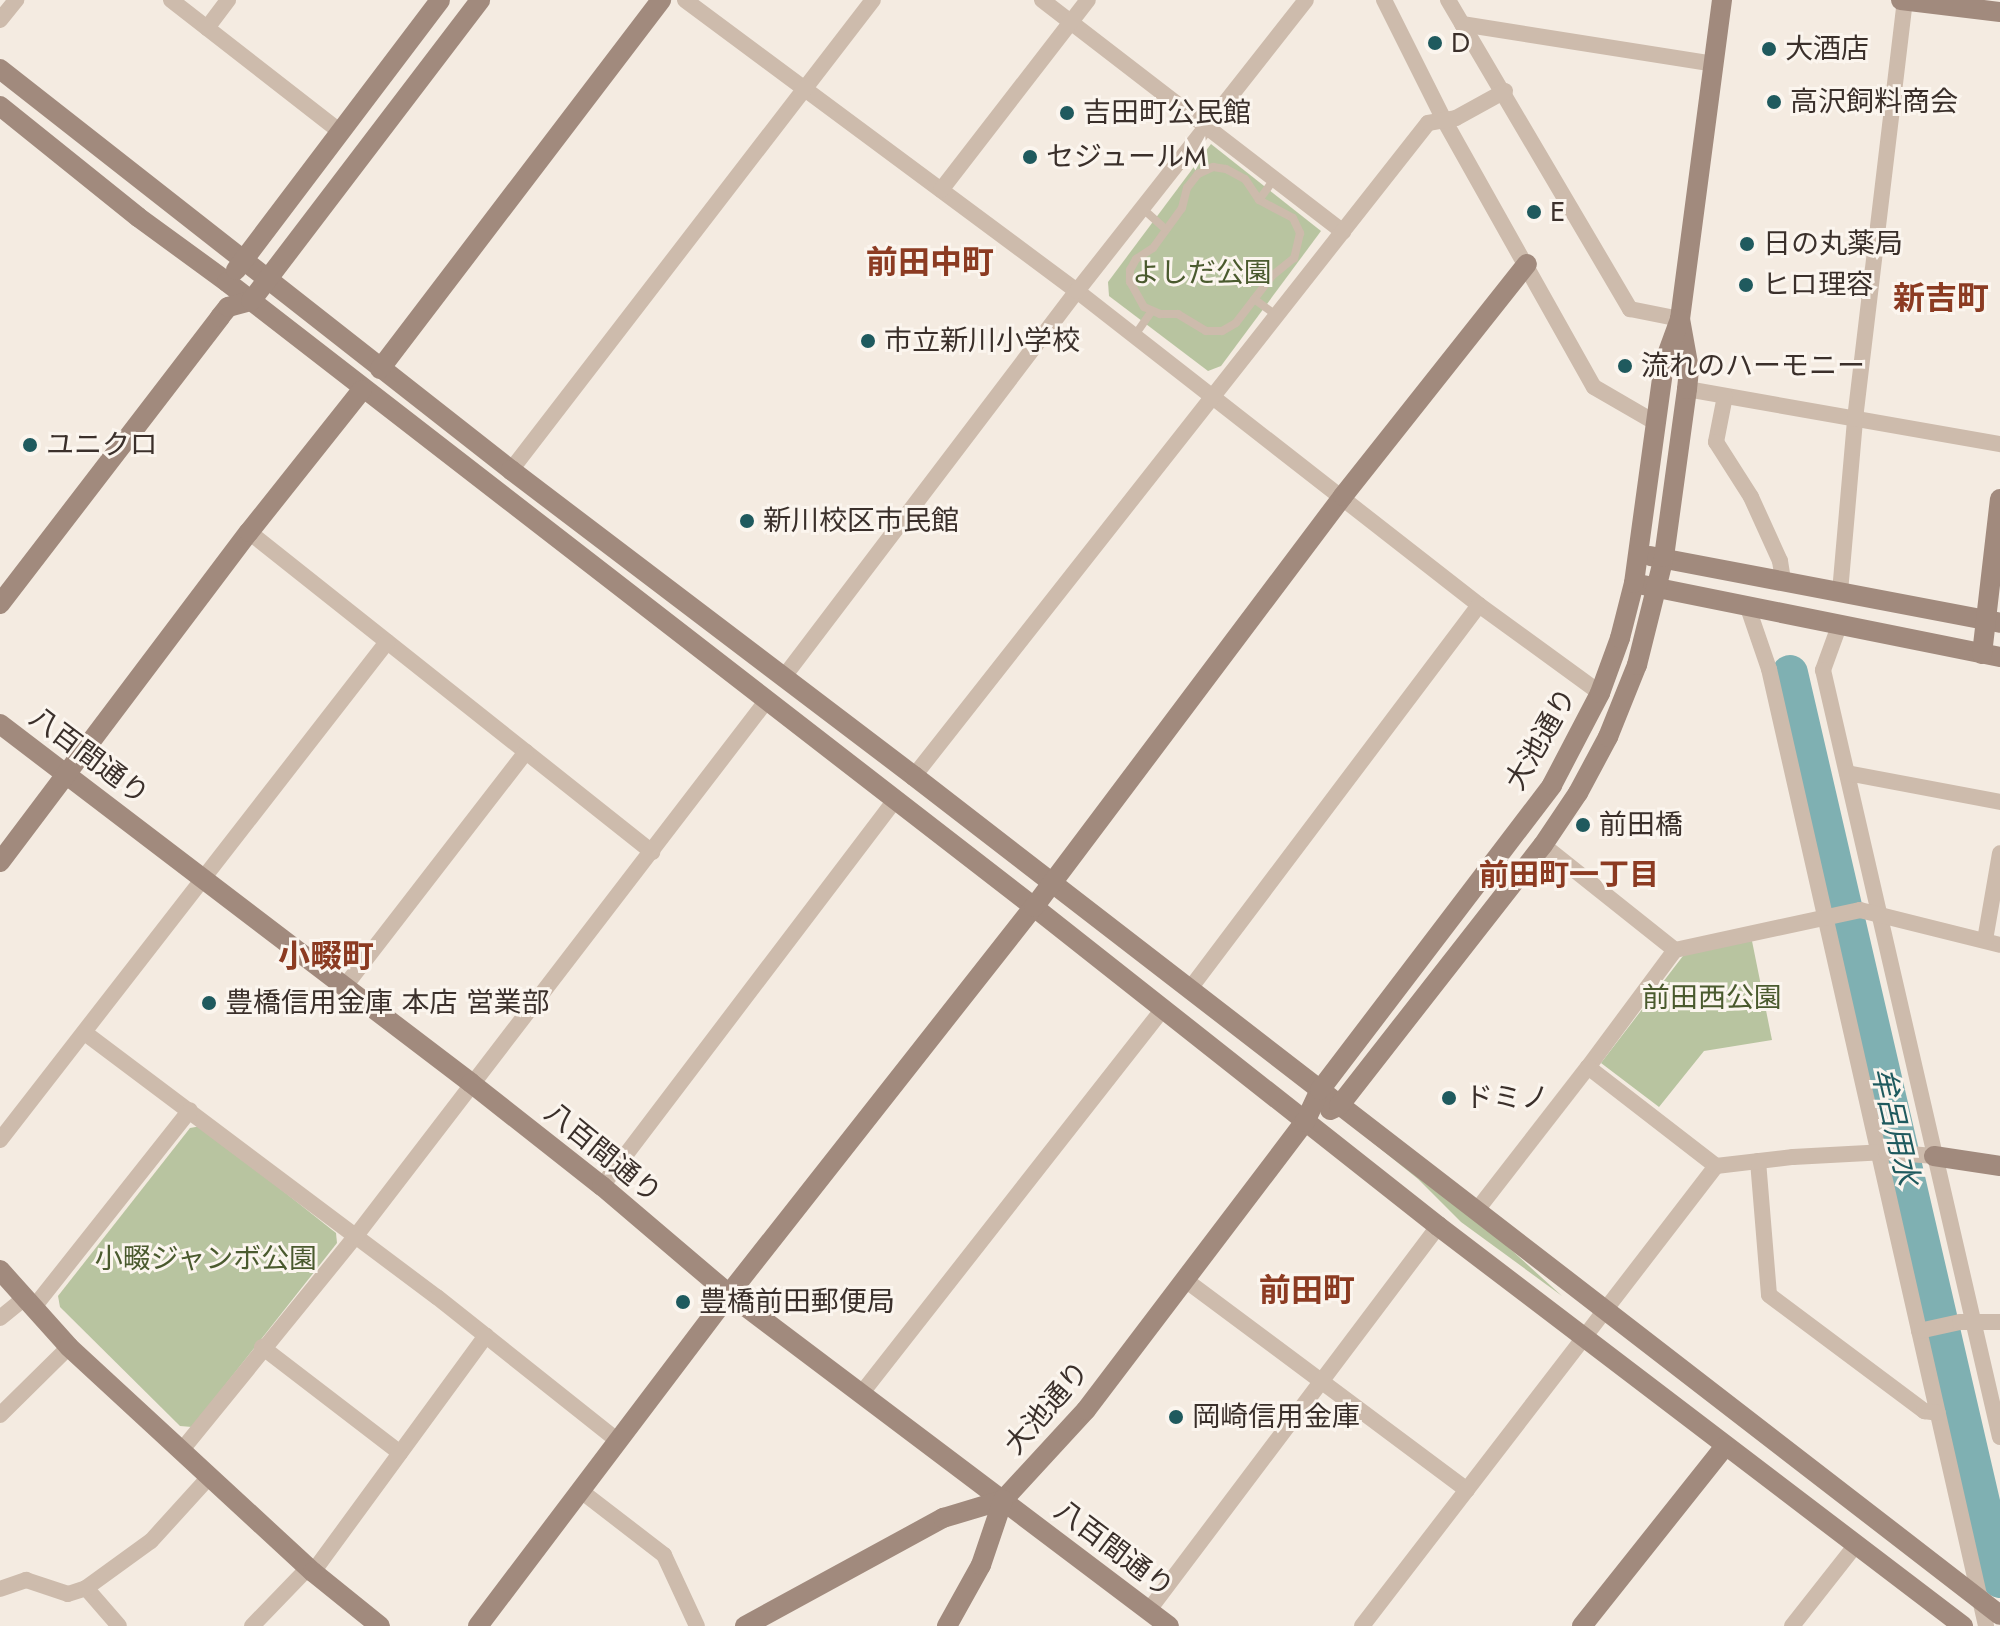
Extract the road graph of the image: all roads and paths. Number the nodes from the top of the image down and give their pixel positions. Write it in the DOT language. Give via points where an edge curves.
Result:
graph roads {
  1 [pos="16,0"];
  2 [pos="171,0"];
  3 [pos="228,0"];
  4 [pos="440,0"];
  5 [pos="480,0"];
  6 [pos="661,0"];
  7 [pos="685,0"];
  8 [pos="873,0"];
  9 [pos="1042,0"];
  10 [pos="1088,0"];
  11 [pos="1306,0"];
  12 [pos="1384,0"];
  13 [pos="1448,0"];
  14 [pos="1722,0"];
  15 [pos="1903,0"];
  16 [pos="2000,12"];
  17 [pos="0,20"];
  18 [pos="1071,21"];
  19 [pos="1462,24"];
  20 [pos="207,28"];
  21 [pos="1714,64"];
  22 [pos="0,69"];
  23 [pos="803,88"];
  24 [pos="1505,91"];
  25 [pos="0,106"];
  26 [pos="1444,120"];
  27 [pos="1205,126"];
  28 [pos="339,131"];
  29 [pos="1274,179"];
  30 [pos="941,190"];
  31 [pos="1259,200"];
  32 [pos="1141,208"];
  33 [pos="1165,229"];
  34 [pos="1343,232"];
  35 [pos="243,259"];
  36 [pos="1527,264"];
  37 [pos="267,279"];
  38 [pos="227,282"];
  39 [pos="1077,291"];
  40 [pos="1254,299"];
  41 [pos="251,301"];
  42 [pos="228,307"];
  43 [pos="1152,311"];
  44 [pos="1277,316"];
  45 [pos="1680,319"];
  46 [pos="1135,335"];
  47 [pos="380,369"];
  48 [pos="1687,389"];
  49 [pos="362,390"];
  50 [pos="1725,396"];
  51 [pos="1215,397"];
  52 [pos="1855,419"];
  53 [pos="1656,423"];
  54 [pos="2000,444"];
  55 [pos="511,470"];
  56 [pos="1343,496"];
  57 [pos="2000,499"];
  58 [pos="249,532"];
  59 [pos="1638,554"];
  60 [pos="1664,557"];
  61 [pos="1783,581"];
  62 [pos="1634,583"];
  63 [pos="1657,588"];
  64 [pos="1840,592"];
  65 [pos="0,604"];
  66 [pos="1479,605"];
  67 [pos="1747,605"];
  68 [pos="1993,622"];
  69 [pos="1839,626"];
  70 [pos="387,642"];
  71 [pos="1991,655"];
  72 [pos="783,678"];
  73 [pos="1600,693"];
  74 [pos="767,700"];
  75 [pos="0,724"];
  76 [pos="526,752"];
  77 [pos="1847,773"];
  78 [pos="67,776"];
  79 [pos="914,776"];
  80 [pos="894,802"];
  81 [pos="2000,802"];
  82 [pos="1543,845"];
  83 [pos="652,852"];
  84 [pos="2000,853"];
  85 [pos="0,862"];
  86 [pos="203,877"];
  87 [pos="1052,883"];
  88 [pos="1034,907"];
  89 [pos="1878,912"];
  90 [pos="1829,916"];
  91 [pos="1992,942"];
  92 [pos="1675,950"];
  93 [pos="345,986"];
  94 [pos="1189,990"];
  95 [pos="1164,1008"];
  96 [pos="85,1033"];
  97 [pos="1588,1067"];
  98 [pos="471,1083"];
  99 [pos="1320,1090"];
  100 [pos="1339,1106"];
  101 [pos="190,1110"];
  102 [pos="1305,1122"];
  103 [pos="0,1140"];
  104 [pos="1882,1153"];
  105 [pos="1934,1156"];
  106 [pos="1758,1161"];
  107 [pos="1716,1166"];
  108 [pos="2000,1166"];
  109 [pos="602,1186"];
  110 [pos="1477,1210"];
  111 [pos="1438,1226"];
  112 [pos="355,1237"];
  113 [pos="0,1270"];
  114 [pos="1184,1279"];
  115 [pos="729,1294"];
  116 [pos="30,1302"];
  117 [pos="1607,1309"];
  118 [pos="0,1318"];
  119 [pos="1965,1322"];
  120 [pos="2000,1322"];
  121 [pos="1925,1329"];
  122 [pos="486,1336"];
  123 [pos="1587,1336"];
  124 [pos="69,1347"];
  125 [pos="262,1347"];
  126 [pos="1318,1381"];
  127 [pos="861,1394"];
  128 [pos="1938,1413"];
  129 [pos="0,1415"];
  130 [pos="2000,1437"];
  131 [pos="618,1441"];
  132 [pos="1725,1446"];
  133 [pos="181,1451"];
  134 [pos="400,1453"];
  135 [pos="209,1477"];
  136 [pos="1467,1490"];
  137 [pos="581,1491"];
  138 [pos="1003,1500"];
  139 [pos="1855,1546"];
  140 [pos="310,1570"];
  141 [pos="86,1588"];
  142 [pos="0,1589"];
  143 [pos="1990,1612"];
  144 [pos="1160,1621"];
  145 [pos="119,1626"];
  146 [pos="252,1626"];
  147 [pos="380,1626"];
  148 [pos="478,1626"];
  149 [pos="697,1626"];
  150 [pos="745,1626"];
  151 [pos="947,1626"];
  152 [pos="1362,1626"];
  153 [pos="1582,1626"];
  154 [pos="1792,1626"];
  155 [pos="1963,1626"];
  1 -- 17 [label="street"];
  2 -- 20 [label="street"];
  3 -- 20 [label="street"];
  4 -- 28 [label="street"];
  5 -- 37 [label="street"];
  6 -- 47 [label="street"];
  7 -- 23 [label="street"];
  8 -- 23 [label="street"];
  9 -- 18 [label="street"];
  10 -- 18 [label="street"];
  11 -- 27 [label="street"];
  12 -- 26 [label="street"];
  13 -- 19 [label="street"];
  14 -- 21 [label="street"];
  15 -- 16 [label="street"];
  15 -- 52 [label="street"];
  18 -- 27 [label="street"];
  18 -- 30 [label="street"];
  19 -- 21 [label="street"];
  19 -- 24 [label="street"];
  20 -- 28 [label="street"];
  21 -- 45 [label="street"];
  22 -- 35 [label="street"];
  23 -- 30 [label="street"];
  23 -- 55 [label="street"];
  24 -- 26 [label="street"];
  24 -- 45 [label="street" via="1630,309"];
  25 -- 38 [label="street"];
  26 -- 34 [label="street" via="1428,123"];
  26 -- 36 [label="street"];
  27 -- 29 [label="street"];
  27 -- 32 [label="street"];
  28 -- 35 [label="street"];
  29 -- 31 [label="lane"];
  29 -- 34 [label="street"];
  30 -- 39 [label="street"];
  31 -- 33 [label="lane" via="1245,179 1213,167 1187,188 1182,208"];
  31 -- 40 [label="lane" via="1293,218 1300,233 1294,258"];
  32 -- 33 [label="lane"];
  32 -- 39 [label="street"];
  33 -- 43 [label="lane" via="1130,270 1136,296"];
  34 -- 44 [label="street"];
  35 -- 37 [label="street"];
  35 -- 38 [label="street"];
  36 -- 53 [label="street" via="1594,387"];
  36 -- 56 [label="street"];
  37 -- 41 [label="street"];
  37 -- 47 [label="street"];
  38 -- 41 [label="street"];
  38 -- 42 [label="street"];
  39 -- 46 [label="street"];
  39 -- 72 [label="street"];
  40 -- 43 [label="lane" via="1236,323 1222,331 1206,331 1178,314"];
  40 -- 44 [label="lane"];
  41 -- 42 [label="street"];
  41 -- 49 [label="street"];
  42 -- 65 [label="street"];
  43 -- 46 [label="lane"];
  44 -- 51 [label="street"];
  45 -- 48 [label="street, 大池通り"];
  45 -- 53 [label="street, 大池通り" via="1664,363"];
  46 -- 51 [label="street"];
  47 -- 55 [label="street"];
  48 -- 50 [label="street"];
  48 -- 60 [label="street, 大池通り"];
  49 -- 58 [label="street"];
  49 -- 74 [label="street"];
  50 -- 52 [label="street"];
  50 -- 61 [label="street" via="1716,442 1751,497 1780,561"];
  51 -- 56 [label="street"];
  51 -- 79 [label="street"];
  52 -- 54 [label="street"];
  52 -- 64 [label="street"];
  53 -- 59 [label="street, 大池通り"];
  55 -- 72 [label="street"];
  56 -- 66 [label="street"];
  56 -- 87 [label="street"];
  57 -- 68 [label="street"];
  58 -- 70 [label="street"];
  58 -- 78 [label="street"];
  59 -- 60 [label="street"];
  59 -- 62 [label="street, 大池通り"];
  60 -- 61 [label="street"];
  60 -- 63 [label="street, 大池通り"];
  61 -- 64 [label="street"];
  62 -- 63 [label="street"];
  62 -- 73 [label="street, 大池通り"];
  63 -- 67 [label="street"];
  63 -- 82 [label="street, 大池通り" via="1623,704 1578,793"];
  64 -- 68 [label="street"];
  66 -- 73 [label="street"];
  66 -- 94 [label="street"];
  67 -- 69 [label="street"];
  67 -- 90 [label="street" via="1769,669"];
  68 -- 71 [label="street"];
  69 -- 71 [label="street"];
  69 -- 77 [label="street" via="1823,670"];
  70 -- 76 [label="street"];
  70 -- 86 [label="street"];
  72 -- 79 [label="street"];
  73 -- 99 [label="street, 大池通り" via="1552,785"];
  74 -- 80 [label="street"];
  74 -- 83 [label="street"];
  75 -- 78 [label="street, 八百間通り"];
  76 -- 83 [label="street"];
  76 -- 93 [label="street"];
  77 -- 81 [label="street"];
  77 -- 89 [label="street"];
  78 -- 85 [label="street"];
  78 -- 86 [label="street, 八百間通り"];
  79 -- 87 [label="street"];
  80 -- 88 [label="street"];
  80 -- 109 [label="street"];
  82 -- 92 [label="street"];
  82 -- 100 [label="street, 大池通り"];
  83 -- 98 [label="street"];
  84 -- 91 [label="street"];
  86 -- 93 [label="street, 八百間通り"];
  86 -- 96 [label="street"];
  87 -- 88 [label="street"];
  87 -- 94 [label="street"];
  88 -- 95 [label="street"];
  88 -- 115 [label="street"];
  89 -- 90 [label="street"];
  89 -- 91 [label="street"];
  89 -- 105 [label="street"];
  90 -- 92 [label="street"];
  90 -- 104 [label="street"];
  92 -- 97 [label="street"];
  93 -- 98 [label="street, 八百間通り"];
  94 -- 99 [label="street"];
  95 -- 102 [label="street"];
  95 -- 127 [label="street"];
  96 -- 101 [label="street"];
  96 -- 103 [label="street"];
  97 -- 107 [label="street"];
  97 -- 110 [label="street"];
  98 -- 109 [label="street, 八百間通り"];
  98 -- 112 [label="street"];
  99 -- 100 [label="street"];
  99 -- 102 [label="street, 大池通り"];
  100 -- 102 [label="street, 大池通り"];
  100 -- 110 [label="street"];
  101 -- 112 [label="street"];
  101 -- 116 [label="street"];
  102 -- 111 [label="street"];
  102 -- 114 [label="street, 大池通り"];
  104 -- 105 [label="street"];
  104 -- 106 [label="street"];
  104 -- 121 [label="street"];
  105 -- 108 [label="street"];
  105 -- 119 [label="street"];
  106 -- 107 [label="street"];
  106 -- 128 [label="street" via="1769,1295 1924,1411"];
  107 -- 117 [label="street"];
  109 -- 115 [label="street, 八百間通り"];
  110 -- 117 [label="street"];
  111 -- 123 [label="street"];
  111 -- 126 [label="street"];
  112 -- 122 [label="street"];
  112 -- 125 [label="street"];
  113 -- 116 [label="street"];
  114 -- 126 [label="street"];
  114 -- 138 [label="street, 大池通り" via="1086,1410"];
  115 -- 127 [label="street, 八百間通り"];
  115 -- 131 [label="street"];
  116 -- 118 [label="street"];
  116 -- 124 [label="street"];
  117 -- 123 [label="street"];
  117 -- 143 [label="street"];
  119 -- 120 [label="street"];
  119 -- 121 [label="street"];
  119 -- 130 [label="street"];
  121 -- 128 [label="street"];
  122 -- 131 [label="street"];
  122 -- 134 [label="street"];
  123 -- 132 [label="street"];
  123 -- 136 [label="street"];
  124 -- 129 [label="street"];
  124 -- 133 [label="street"];
  125 -- 133 [label="street"];
  125 -- 134 [label="street"];
  126 -- 136 [label="street"];
  126 -- 144 [label="street"];
  127 -- 138 [label="street, 八百間通り"];
  128 -- 143 [label="street"];
  131 -- 137 [label="street"];
  132 -- 139 [label="street"];
  132 -- 153 [label="street"];
  133 -- 135 [label="street"];
  134 -- 140 [label="street"];
  135 -- 140 [label="street"];
  135 -- 141 [label="street" via="151,1541"];
  136 -- 152 [label="street"];
  137 -- 148 [label="street"];
  137 -- 149 [label="street" via="664,1555"];
  138 -- 144 [label="street, 八百間通り"];
  138 -- 150 [label="street" via="943,1518"];
  138 -- 151 [label="street" via="981,1565"];
  139 -- 154 [label="street"];
  139 -- 155 [label="street"];
  140 -- 146 [label="street"];
  140 -- 147 [label="street"];
  141 -- 142 [label="street" via="68,1594 26,1580"];
  141 -- 145 [label="street"];
}
